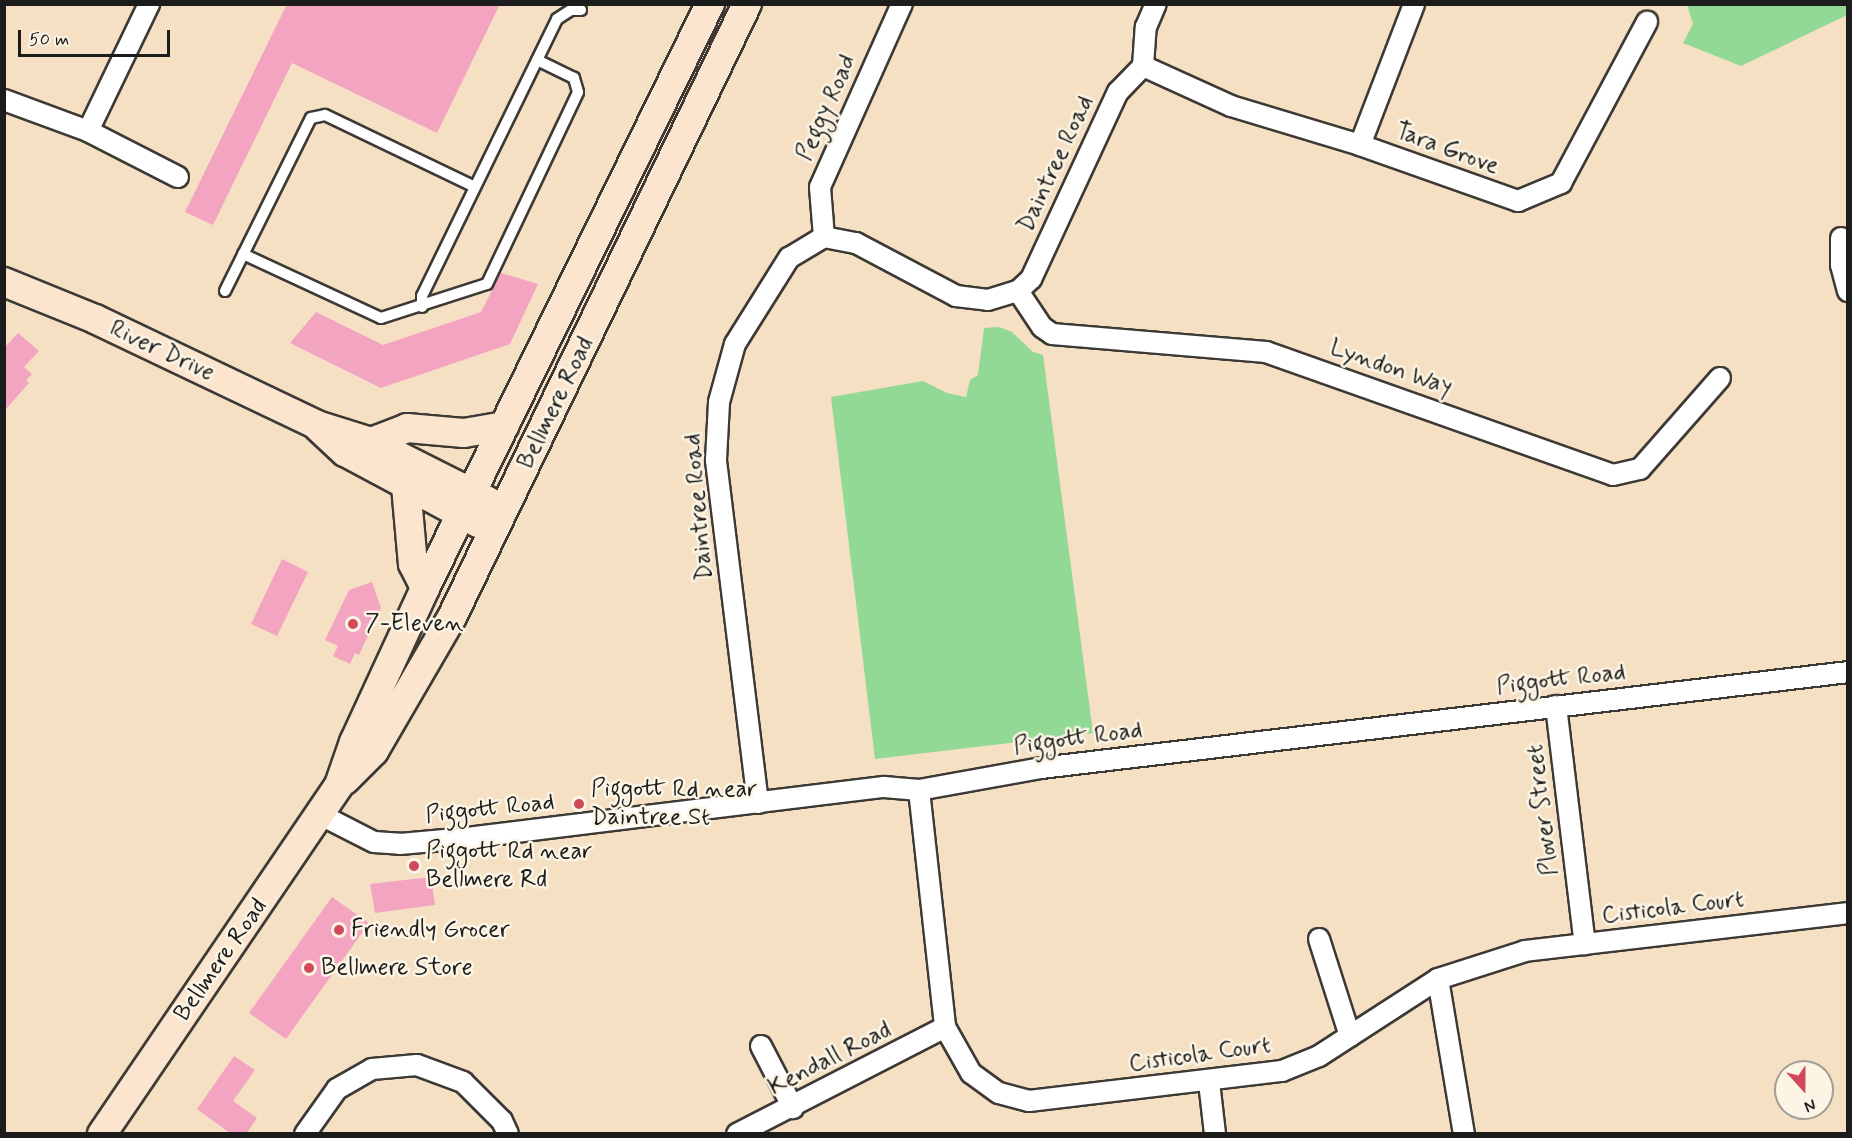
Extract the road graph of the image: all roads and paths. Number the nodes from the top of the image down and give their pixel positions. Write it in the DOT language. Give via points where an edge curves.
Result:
graph roads {
  1 [pos="149,4"];
  2 [pos="710,4"];
  3 [pos="747,4"];
  4 [pos="902,4"];
  5 [pos="1156,4"];
  6 [pos="1413,4"];
  7 [pos="581,10"];
  8 [pos="1647,22"];
  9 [pos="537,60"];
  10 [pos="1143,66"];
  11 [pos="4,100"];
  12 [pos="88,131"];
  13 [pos="1360,145"];
  14 [pos="178,177"];
  15 [pos="475,187"];
  16 [pos="824,237"];
  17 [pos="1841,238"];
  18 [pos="243,254"];
  19 [pos="4,282"];
  20 [pos="225,291"];
  21 [pos="1018,291"];
  22 [pos="1848,291"];
  23 [pos="422,307"];
  24 [pos="1720,378"];
  25 [pos="316,425"];
  26 [pos="504,426"];
  27 [pos="371,442"];
  28 [pos="406,486"];
  29 [pos="466,503"];
  30 [pos="499,520"];
  31 [pos="425,588"];
  32 [pos="1848,672"];
  33 [pos="1556,706"];
  34 [pos="339,785"];
  35 [pos="919,790"];
  36 [pos="758,803"];
  37 [pos="321,815"];
  38 [pos="1848,913"];
  39 [pos="1319,939"];
  40 [pos="1585,944"];
  41 [pos="1438,979"];
  42 [pos="945,1027"];
  43 [pos="1350,1036"];
  44 [pos="761,1046"];
  45 [pos="1209,1082"];
  46 [pos="793,1108"];
  47 [pos="102,1134"];
  48 [pos="305,1134"];
  49 [pos="508,1134"];
  50 [pos="737,1134"];
  51 [pos="1215,1134"];
  52 [pos="1464,1134"];
  1 -- 12 [label="street"];
  2 -- 26 [label="main road, Bellmere Road"];
  3 -- 30 [label="main road, Bellmere Road"];
  4 -- 16 [label="street, Peggy Road" via="820,187"];
  5 -- 10 [label="street" via="1146,27"];
  6 -- 13 [label="street"];
  7 -- 9 [label="lane" via="571,10 557,19"];
  8 -- 13 [label="street, Tara Grove" via="1561,183 1518,201"];
  9 -- 15 [label="lane"];
  9 -- 23 [label="lane" via="574,78 579,87 509,239 487,284"];
  10 -- 13 [label="street, Tara Grove" via="1231,106"];
  10 -- 21 [label="street, Daintree Road" via="1118,92 1031,279"];
  11 -- 12 [label="street"];
  12 -- 14 [label="street"];
  15 -- 18 [label="lane" via="318,115 306,123"];
  15 -- 23 [label="lane" via="422,296"];
  16 -- 21 [label="street" via="856,243 956,296 988,300"];
  16 -- 36 [label="street, Daintree Road" via="789,258 766,291 735,344 719,402 716,460"];
  17 -- 22 [label="street" via="1841,265"];
  18 -- 20 [label="lane"];
  18 -- 23 [label="lane" via="381,318"];
  19 -- 25 [label="main road, River Drive" via="95,319"];
  21 -- 24 [label="street, Lyndon Way" via="1042,327 1052,334 1266,352 1613,475 1640,469"];
  25 -- 27 [label="main road, River Drive"];
  25 -- 28 [label="main road, River Drive" via="345,452"];
  26 -- 27 [label="main road" via="464,433 407,428"];
  26 -- 29 [label="main road, Bellmere Road"];
  27 -- 29 [label="main road, River Drive"];
  28 -- 29 [label="main road, River Drive"];
  28 -- 31 [label="main road" via="412,564"];
  29 -- 30 [label="main road, River Drive"];
  29 -- 31 [label="main road, Bellmere Road"];
  30 -- 34 [label="main road, Bellmere Road" via="452,617 374,751"];
  31 -- 34 [label="main road, Bellmere Road" via="354,742"];
  32 -- 33 [label="street, Piggott Road"];
  33 -- 35 [label="street, Piggott Road" via="1041,768"];
  33 -- 40 [label="street, Plover Street"];
  34 -- 37 [label="main road, Bellmere Road"];
  35 -- 36 [label="street, Piggott Road" via="884,787"];
  35 -- 42 [label="street, Cisticola Court"];
  36 -- 37 [label="street, Piggott Road" via="400,844 374,842"];
  37 -- 47 [label="main road, Bellmere Road"];
  38 -- 40 [label="street, Cisticola Court"];
  39 -- 43 [label="street"];
  40 -- 41 [label="street, Cisticola Court" via="1525,951"];
  41 -- 43 [label="street, Cisticola Court"];
  41 -- 52 [label="street"];
  42 -- 45 [label="street, Cisticola Court" via="971,1073 999,1093 1029,1101"];
  42 -- 46 [label="street, Kendall Road"];
  43 -- 45 [label="street, Cisticola Court" via="1319,1056 1282,1071"];
  44 -- 46 [label="street"];
  45 -- 51 [label="street"];
  46 -- 50 [label="street, Kendall Road"];
  48 -- 49 [label="street" via="337,1089 372,1069 417,1065 463,1082 502,1121"];
}
